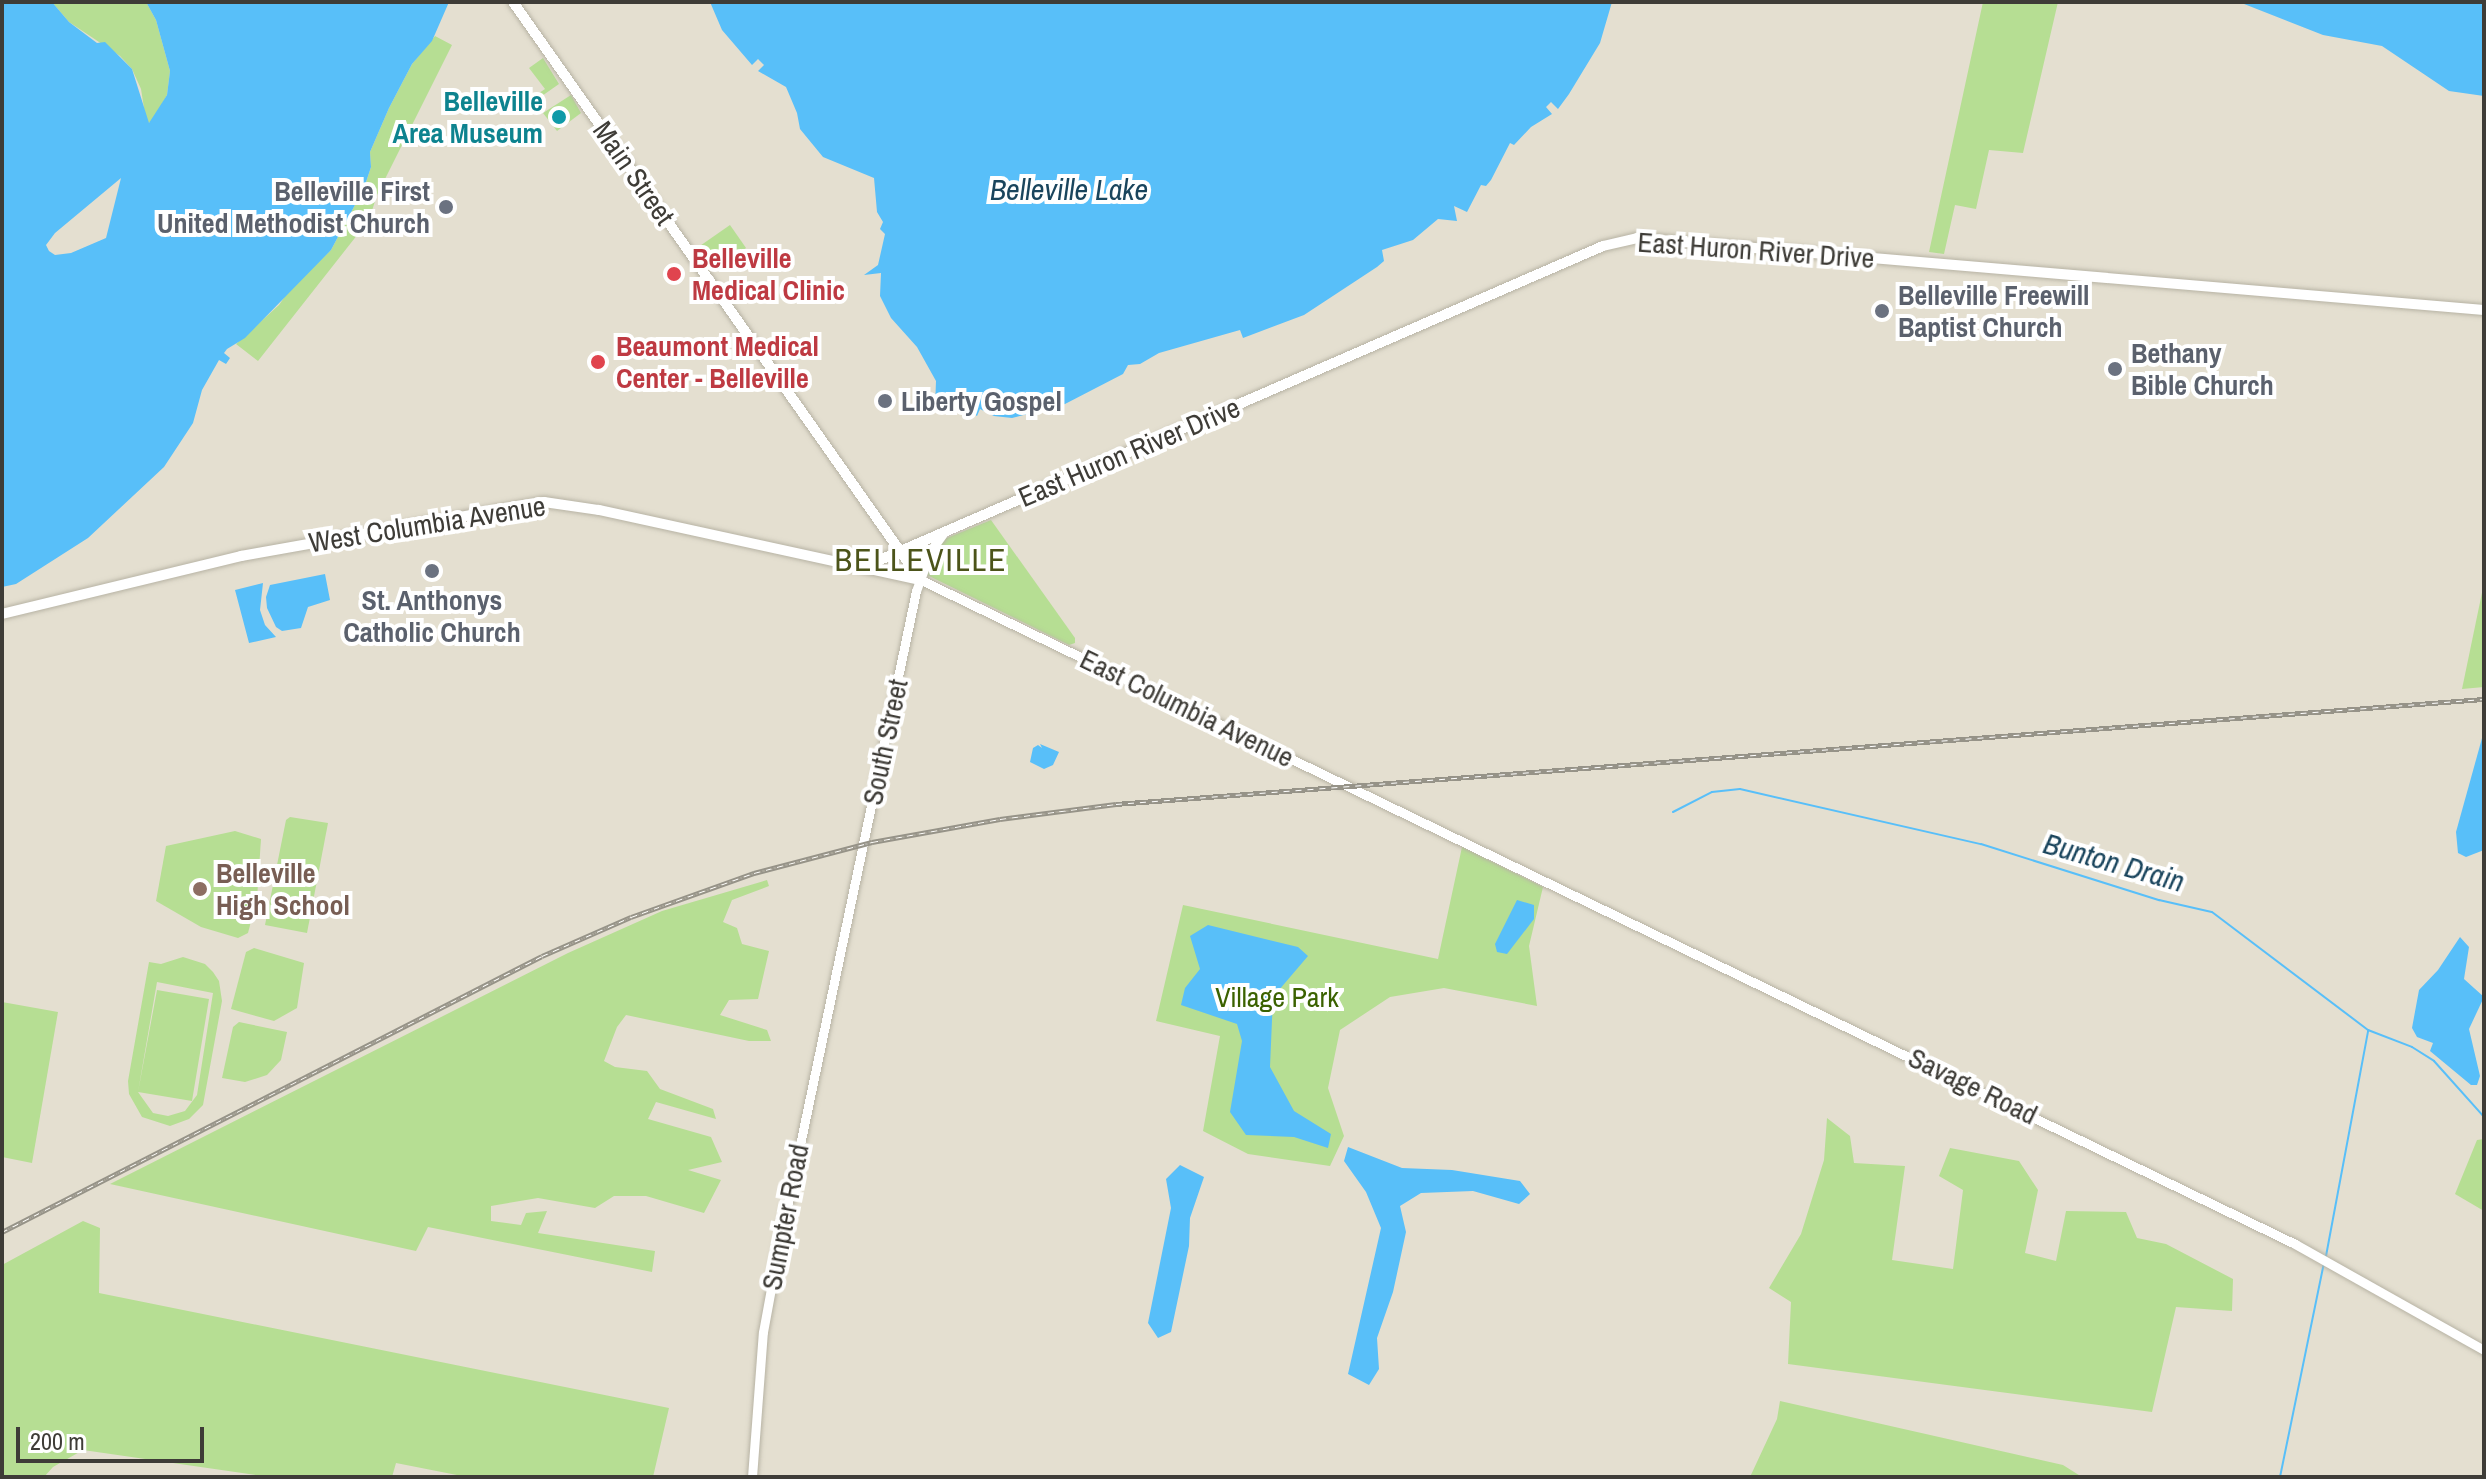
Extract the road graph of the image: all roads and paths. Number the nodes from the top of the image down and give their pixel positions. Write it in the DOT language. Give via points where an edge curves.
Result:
graph roads {
  1 [pos="513,2"];
  2 [pos="2484,310"];
  3 [pos="945,531"];
  4 [pos="899,552"];
  5 [pos="866,566"];
  6 [pos="921,580"];
  7 [pos="2,614"];
  8 [pos="1454,837"];
  9 [pos="839,959"];
  10 [pos="2484,1350"];
  11 [pos="752,1477"];
  1 -- 4 [label="main road, Main Street"];
  2 -- 3 [label="main road, East Huron River Drive" via="1637,238 1603,246"];
  3 -- 4 [label="main road, East Huron River Drive"];
  3 -- 6 [label="street, South Street" via="931,550"];
  4 -- 5 [label="main road, East Huron River Drive"];
  4 -- 6 [label="main road, Main Street"];
  5 -- 6 [label="main road, West Columbia Avenue"];
  5 -- 7 [label="main road, West Columbia Avenue" via="544,502 252,553"];
  6 -- 8 [label="street, East Columbia Avenue"];
  6 -- 9 [label="street, South Street"];
  8 -- 10 [label="street, Savage Road" via="2295,1244"];
  9 -- 11 [label="street, Sumpter Road" via="770,1290"];
}
